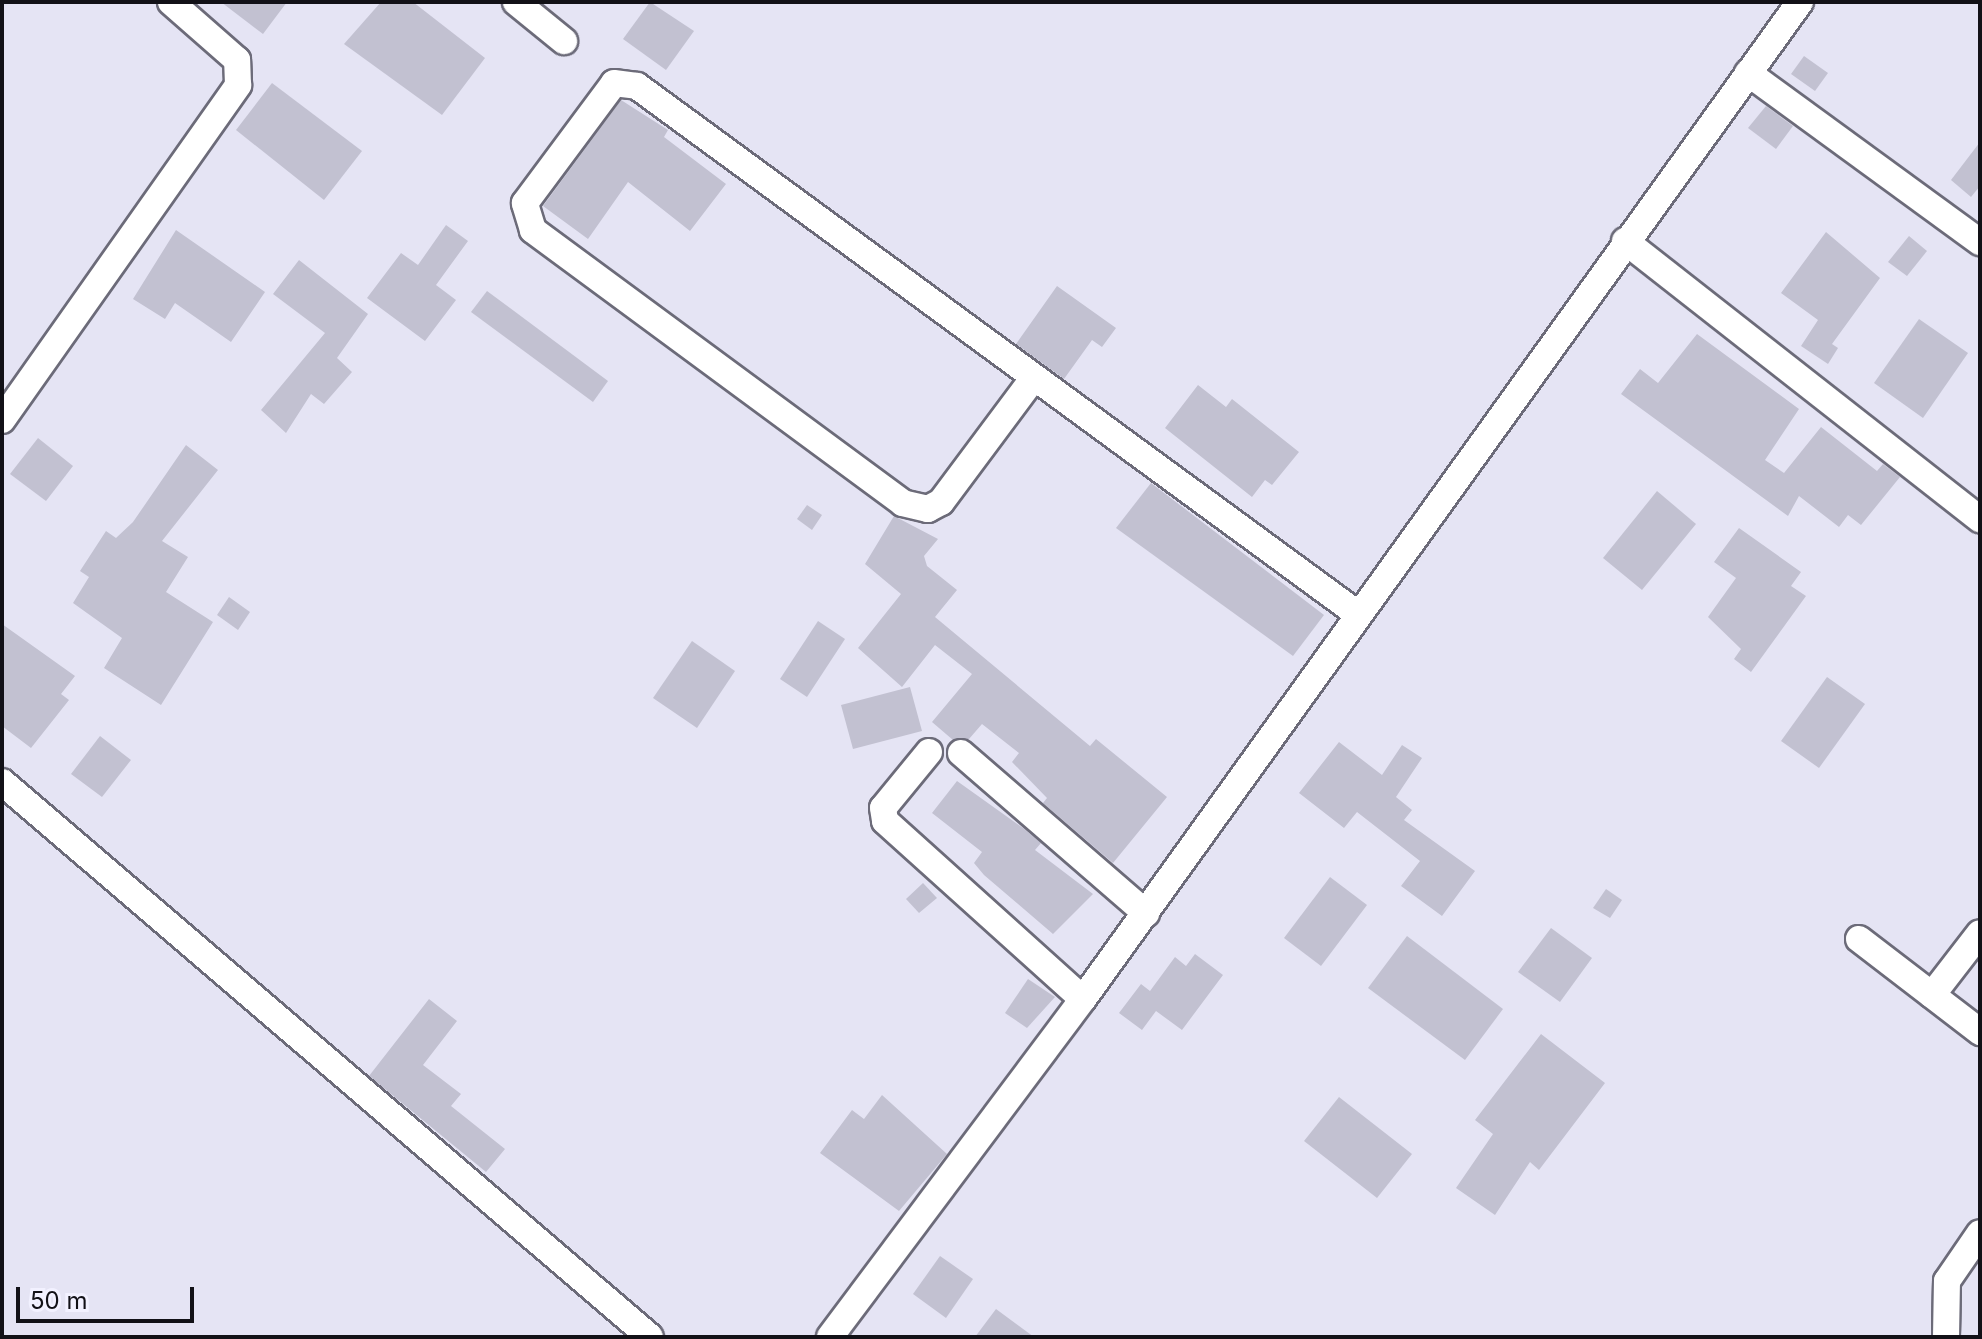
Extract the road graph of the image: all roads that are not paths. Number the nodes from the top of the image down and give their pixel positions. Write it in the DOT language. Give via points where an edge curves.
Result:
graph roads {
  1 [pos="171,2"];
  2 [pos="516,2"];
  3 [pos="1800,2"];
  4 [pos="564,41"];
  5 [pos="1748,73"];
  6 [pos="1625,241"];
  7 [pos="1980,242"];
  8 [pos="1032,380"];
  9 [pos="2,420"];
  10 [pos="1980,519"];
  11 [pos="1359,615"];
  12 [pos="929,752"];
  13 [pos="961,753"];
  14 [pos="2,782"];
  15 [pos="1146,913"];
  16 [pos="1980,933"];
  17 [pos="1859,939"];
  18 [pos="1932,995"];
  19 [pos="1083,999"];
  20 [pos="1980,1032"];
  21 [pos="1980,1233"];
  22 [pos="650,1337"];
  23 [pos="830,1337"];
  24 [pos="1946,1337"];
  1 -- 9 [label="street" via="237,60 238,85"];
  2 -- 4 [label="street"];
  3 -- 5 [label="street"];
  5 -- 6 [label="street"];
  5 -- 7 [label="street"];
  6 -- 10 [label="street"];
  6 -- 11 [label="street"];
  8 -- 8 [label="street" via="625,81 614,83 525,203 533,230 903,503 928,509 941,502"];
  8 -- 11 [label="street"];
  11 -- 15 [label="street"];
  12 -- 19 [label="street" via="883,808 885,821"];
  13 -- 15 [label="street"];
  14 -- 22 [label="street"];
  15 -- 19 [label="street"];
  16 -- 18 [label="street"];
  17 -- 18 [label="street"];
  18 -- 20 [label="street"];
  19 -- 23 [label="street"];
  21 -- 24 [label="street" via="1947,1281"];
}
